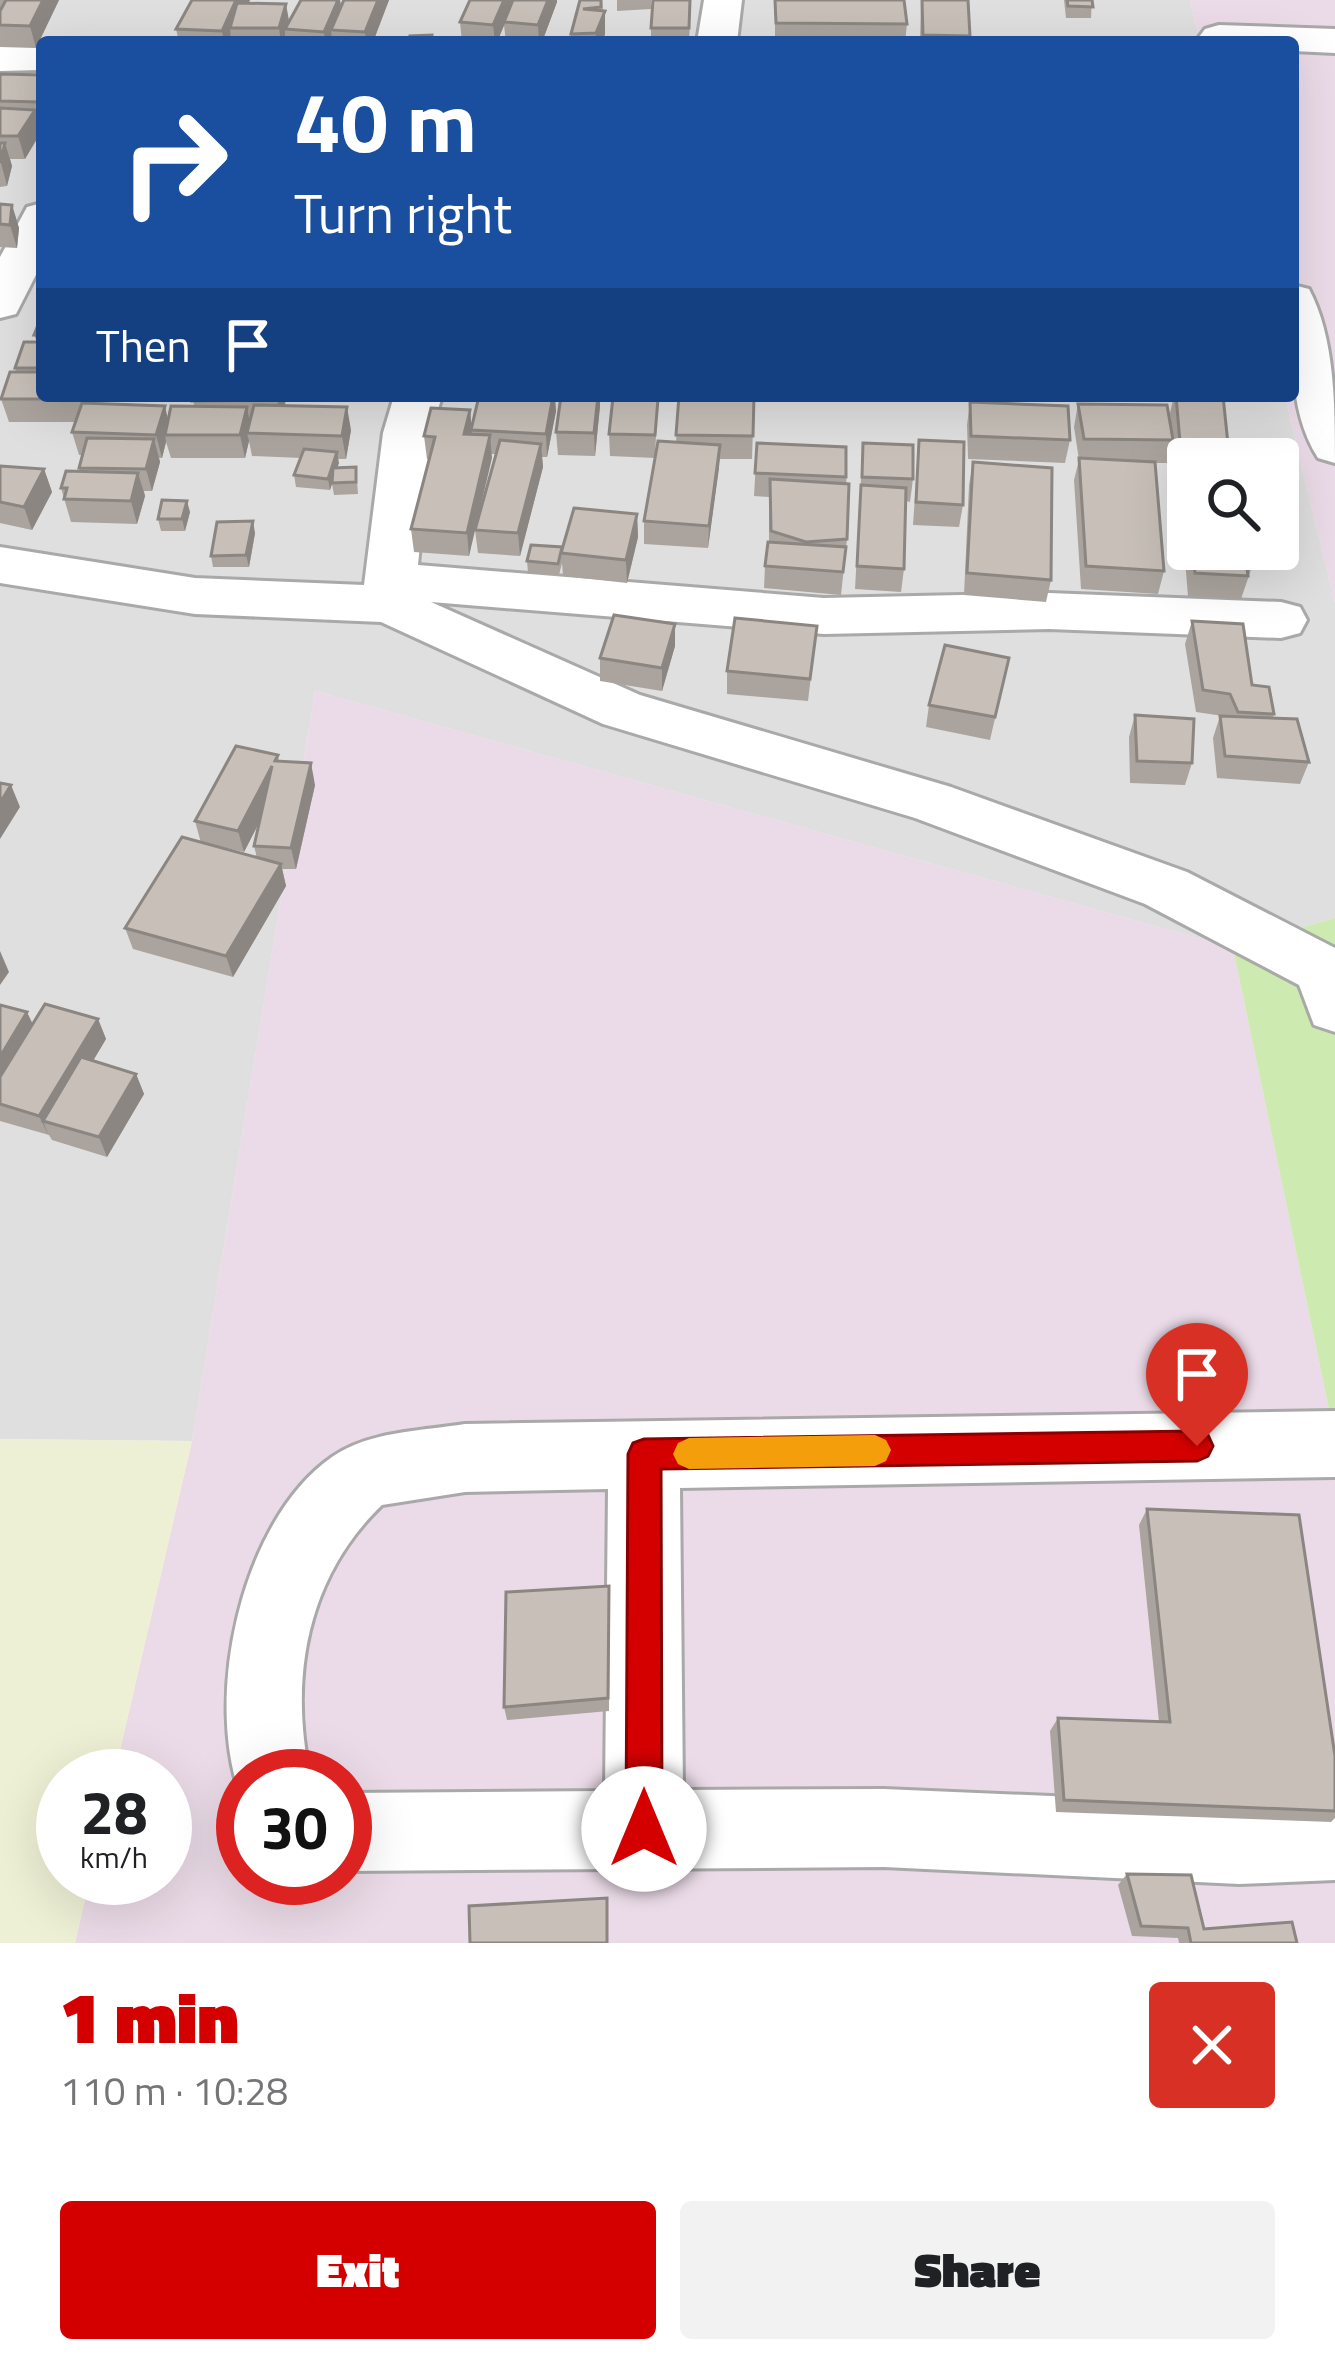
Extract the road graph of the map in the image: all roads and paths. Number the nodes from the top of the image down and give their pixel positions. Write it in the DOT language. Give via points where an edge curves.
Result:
graph roads {
  1 [pos="724,0"];
  2 [pos="1216,26"];
  3 [pos="718,36"];
  4 [pos="1295,36"];
  5 [pos="1299,36"];
  6 [pos="1335,41"];
  7 [pos="36,58"];
  8 [pos="0,59"];
  9 [pos="36,229"];
  10 [pos="0,304"];
  11 [pos="1299,320"];
  12 [pos="416,402"];
  13 [pos="1335,447"];
  14 [pos="0,565"];
  15 [pos="391,593"];
  16 [pos="1281,620"];
  17 [pos="1335,1006"];
  18 [pos="1335,1444"];
  19 [pos="644,1454"];
  20 [pos="269,1749"];
  21 [pos="644,1829"];
  22 [pos="372,1832"];
  23 [pos="1335,1841"];
  1 -- 3 [label="street"];
  2 -- 4 [label="street"];
  5 -- 6 [label="street"];
  7 -- 8 [label="street"];
  9 -- 10 [label="street"];
  11 -- 13 [label="street"];
  12 -- 15 [label="street"];
  14 -- 15 [label="street" via="195,596"];
  15 -- 16 [label="street" via="824,616 1049,611"];
  15 -- 17 [label="street" via="622,710 931,802 1166,888 1326,971"];
  18 -- 19 [label="street"];
  19 -- 20 [label="street" via="465,1458 362,1478 320,1515 294,1563 262,1675"];
  19 -- 21 [label="street"];
  21 -- 22 [label="street"];
  21 -- 23 [label="street"];
}
